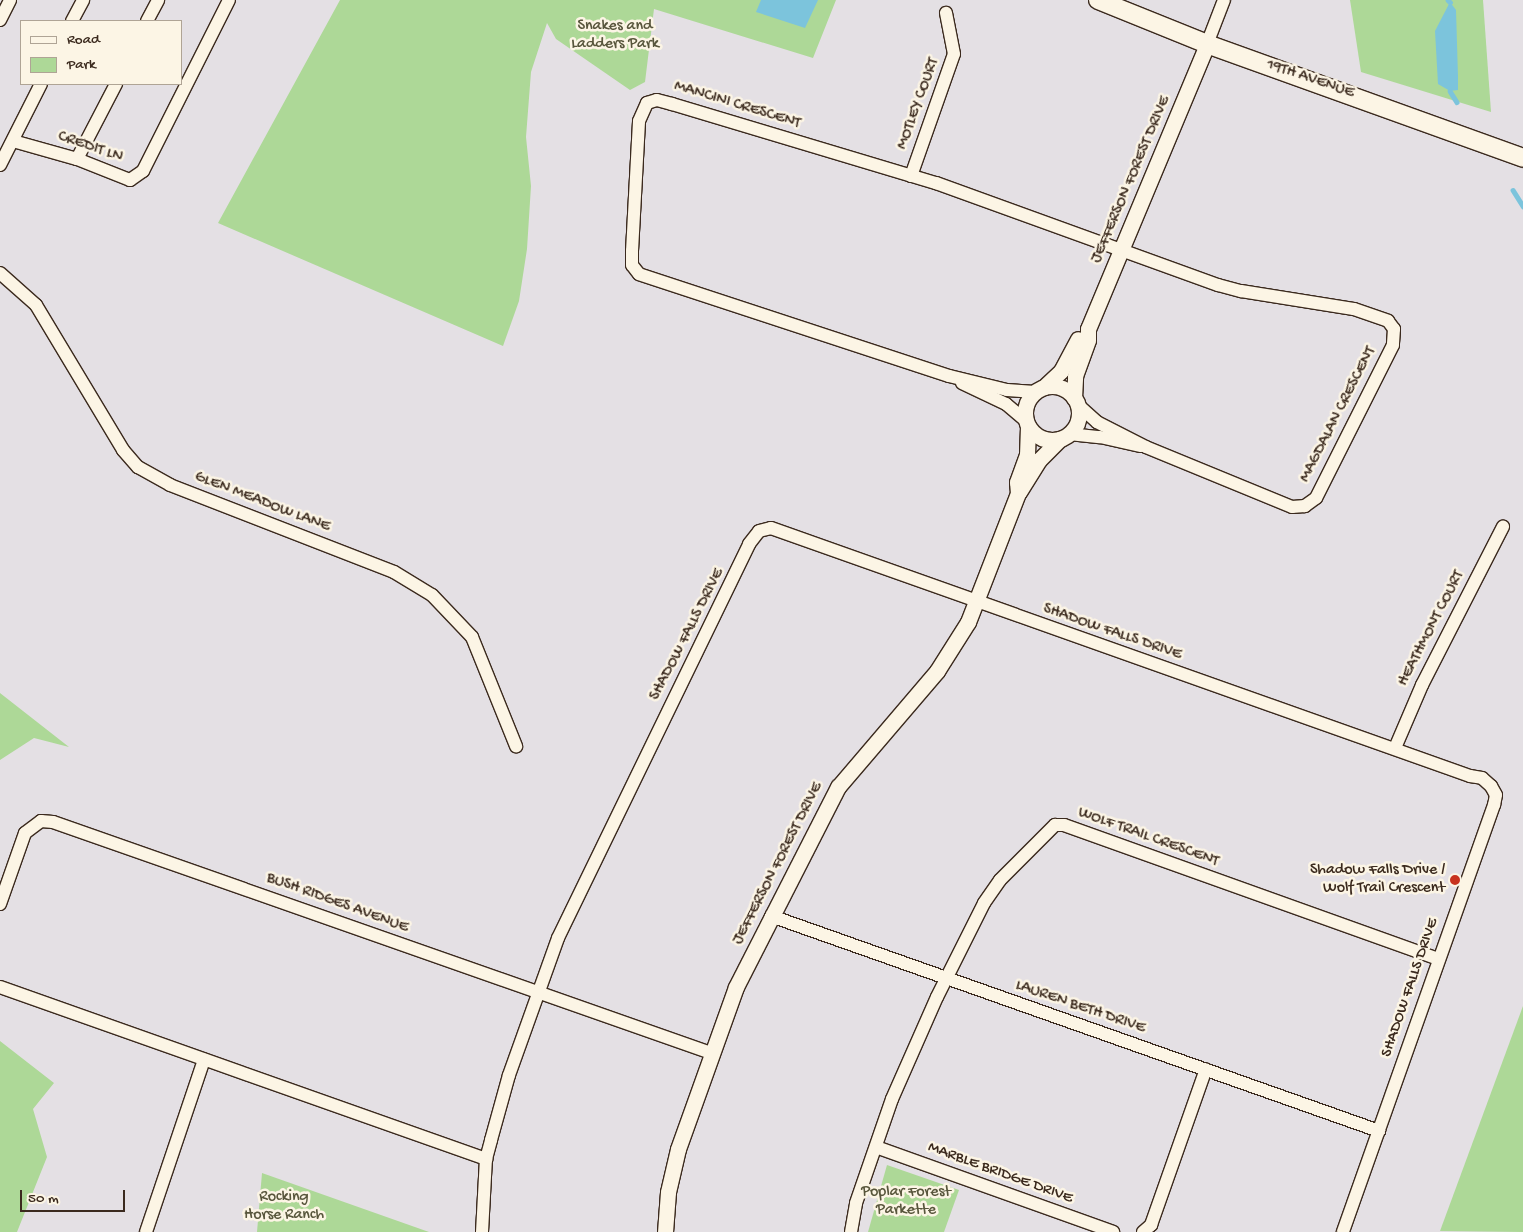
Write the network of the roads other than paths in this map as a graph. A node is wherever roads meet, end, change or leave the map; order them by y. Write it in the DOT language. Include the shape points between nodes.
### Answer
graph roads {
  1 [pos="10,0"];
  2 [pos="83,0"];
  3 [pos="158,0"];
  4 [pos="229,0"];
  5 [pos="1098,0"];
  6 [pos="1224,0"];
  7 [pos="946,14"];
  8 [pos="0,20"];
  9 [pos="73,20"];
  10 [pos="148,20"];
  11 [pos="1208,44"];
  12 [pos="41,85"];
  13 [pos="115,85"];
  14 [pos="13,141"];
  15 [pos="1523,158"];
  16 [pos="77,159"];
  17 [pos="0,165"];
  18 [pos="911,176"];
  19 [pos="1121,250"];
  20 [pos="0,273"];
  21 [pos="1088,329"];
  22 [pos="949,376"];
  23 [pos="1039,390"];
  24 [pos="1076,401"];
  25 [pos="1026,423"];
  26 [pos="1064,437"];
  27 [pos="1146,447"];
  28 [pos="1018,493"];
  29 [pos="1503,527"];
  30 [pos="977,602"];
  31 [pos="516,746"];
  32 [pos="1394,748"];
  33 [pos="0,904"];
  34 [pos="771,916"];
  35 [pos="1439,959"];
  36 [pos="947,978"];
  37 [pos="0,988"];
  38 [pos="538,993"];
  39 [pos="711,1053"];
  40 [pos="204,1060"];
  41 [pos="1206,1069"];
  42 [pos="1379,1130"];
  43 [pos="876,1147"];
  44 [pos="486,1159"];
  45 [pos="146,1232"];
  46 [pos="482,1232"];
  47 [pos="665,1232"];
  48 [pos="851,1232"];
  49 [pos="1113,1232"];
  50 [pos="1143,1232"];
  51 [pos="1343,1232"];
  1 -- 8 [label="street"];
  2 -- 9 [label="street"];
  3 -- 10 [label="street"];
  4 -- 16 [label="street, CREDIT LN" via="143,171 130,180"];
  5 -- 11 [label="main road, 19TH AVENUE"];
  6 -- 11 [label="street"];
  7 -- 18 [label="street, MOTLEY COURT" via="954,54"];
  11 -- 15 [label="main road, 19TH AVENUE"];
  11 -- 19 [label="street, JEFFERSON FOREST DRIVE"];
  12 -- 14 [label="street"];
  13 -- 16 [label="street"];
  14 -- 16 [label="street, CREDIT LN"];
  14 -- 17 [label="street"];
  18 -- 19 [label="street, MANCINI CRESCENT"];
  18 -- 22 [label="street, MANCINI CRESCENT" via="658,100 647,103 639,122 632,264 639,274"];
  19 -- 21 [label="street, JEFFERSON FOREST DRIVE"];
  19 -- 27 [label="street, MAGDALAN CRESCENT" via="1240,291 1354,309 1388,320 1394,328 1393,345 1316,498 1305,506 1292,507"];
  20 -- 31 [label="street, GLEN MEADOW LANE" via="36,305 123,450 138,467 170,485 394,572 432,595 472,637"];
  21 -- 23 [label="street, JEFFERSON FOREST DRIVE" via="1080,336 1061,371"];
  21 -- 24 [label="street, JEFFERSON FOREST DRIVE" via="1088,340 1075,376"];
  22 -- 23 [label="street, MANCINI CRESCENT" via="1007,390"];
  22 -- 25 [label="street, MANCINI CRESCENT" via="1006,404"];
  23 -- 24 [label="street" via="1059,387"];
  23 -- 25 [label="street" via="1025,407"];
  24 -- 26 [label="street" via="1077,422"];
  24 -- 27 [label="street, MAGDALAN CRESCENT" via="1097,422"];
  25 -- 26 [label="street" via="1043,439"];
  25 -- 28 [label="street, JEFFERSON FOREST DRIVE" via="1027,455 1018,482"];
  26 -- 27 [label="street, MAGDALAN CRESCENT"];
  26 -- 28 [label="street, JEFFERSON FOREST DRIVE" via="1039,460"];
  28 -- 30 [label="street, JEFFERSON FOREST DRIVE"];
  29 -- 32 [label="street, HEATHMONT COURT" via="1422,685"];
  30 -- 32 [label="street, SHADOW FALLS DRIVE"];
  30 -- 34 [label="street, JEFFERSON FOREST DRIVE" via="937,671 838,787"];
  30 -- 38 [label="street, SHADOW FALLS DRIVE" via="771,528 759,531 592,863 558,938"];
  32 -- 35 [label="street, SHADOW FALLS DRIVE" via="1482,778 1492,786 1496,795"];
  33 -- 38 [label="street, BUSH RIDGES AVENUE" via="25,833 41,822 53,822"];
  34 -- 36 [label="street, LAUREN BETH DRIVE"];
  34 -- 39 [label="street, JEFFERSON FOREST DRIVE" via="736,987"];
  35 -- 36 [label="street, WOLF TRAIL CRESCENT" via="1064,824 1048,830 1000,880 984,903"];
  35 -- 42 [label="street, SHADOW FALLS DRIVE"];
  36 -- 41 [label="street, LAUREN BETH DRIVE"];
  36 -- 43 [label="street, WOLF TRAIL CRESCENT" via="906,1063"];
  37 -- 40 [label="street"];
  38 -- 39 [label="street, BUSH RIDGES AVENUE"];
  38 -- 44 [label="street, SHADOW FALLS DRIVE" via="509,1075"];
  39 -- 47 [label="street, JEFFERSON FOREST DRIVE" via="673,1168"];
  40 -- 44 [label="street"];
  40 -- 45 [label="street"];
  41 -- 42 [label="street, LAUREN BETH DRIVE"];
  41 -- 50 [label="street" via="1151,1225"];
  42 -- 51 [label="street, SHADOW FALLS DRIVE"];
  43 -- 48 [label="street, WOLF TRAIL CRESCENT" via="856,1202"];
  43 -- 49 [label="street, MARBLE BRIDGE DRIVE"];
  44 -- 46 [label="street, SHADOW FALLS DRIVE"];
}
